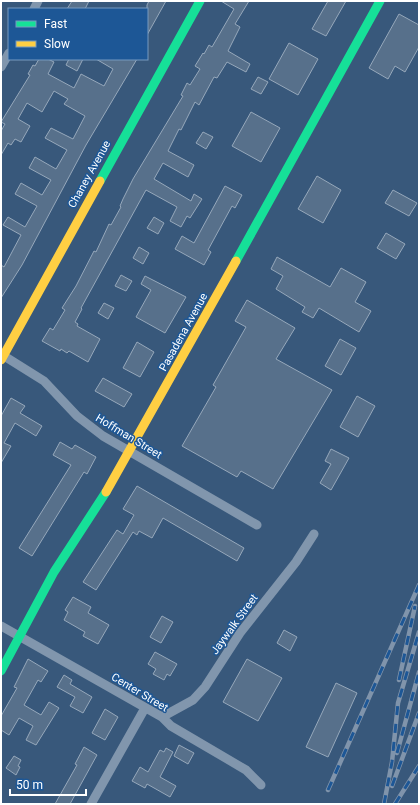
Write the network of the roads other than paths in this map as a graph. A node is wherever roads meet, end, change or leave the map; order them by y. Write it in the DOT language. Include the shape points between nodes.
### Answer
graph roads {
  1 [pos="200,1"];
  2 [pos="380,1"];
  3 [pos="8,55"];
  4 [pos="1,67"];
  5 [pos="2,356"];
  6 [pos="130,452"];
  7 [pos="257,524"];
  8 [pos="314,534"];
  9 [pos="1,626"];
  10 [pos="20,637"];
  11 [pos="1,671"];
  12 [pos="145,708"];
  13 [pos="162,717"];
  14 [pos="261,785"];
  15 [pos="91,804"];
  1 -- 5 [label="street, Chaney Avenue"];
  2 -- 6 [label="street, Pasadena Avenue"];
  3 -- 4 [label="street"];
  5 -- 6 [label="street, Hoffman Street" via="44,381 89,426"];
  6 -- 7 [label="street, Hoffman Street"];
  6 -- 10 [label="street, Pasadena Avenue" via="54,572"];
  8 -- 13 [label="street, Jaywalk Street" via="296,562 240,633 205,686 193,700"];
  9 -- 10 [label="street, Center Street"];
  10 -- 11 [label="street, Pasadena Avenue"];
  10 -- 12 [label="street, Center Street"];
  12 -- 13 [label="street, Center Street"];
  12 -- 15 [label="street"];
  13 -- 14 [label="street, Center Street" via="170,726 246,770"];
}
